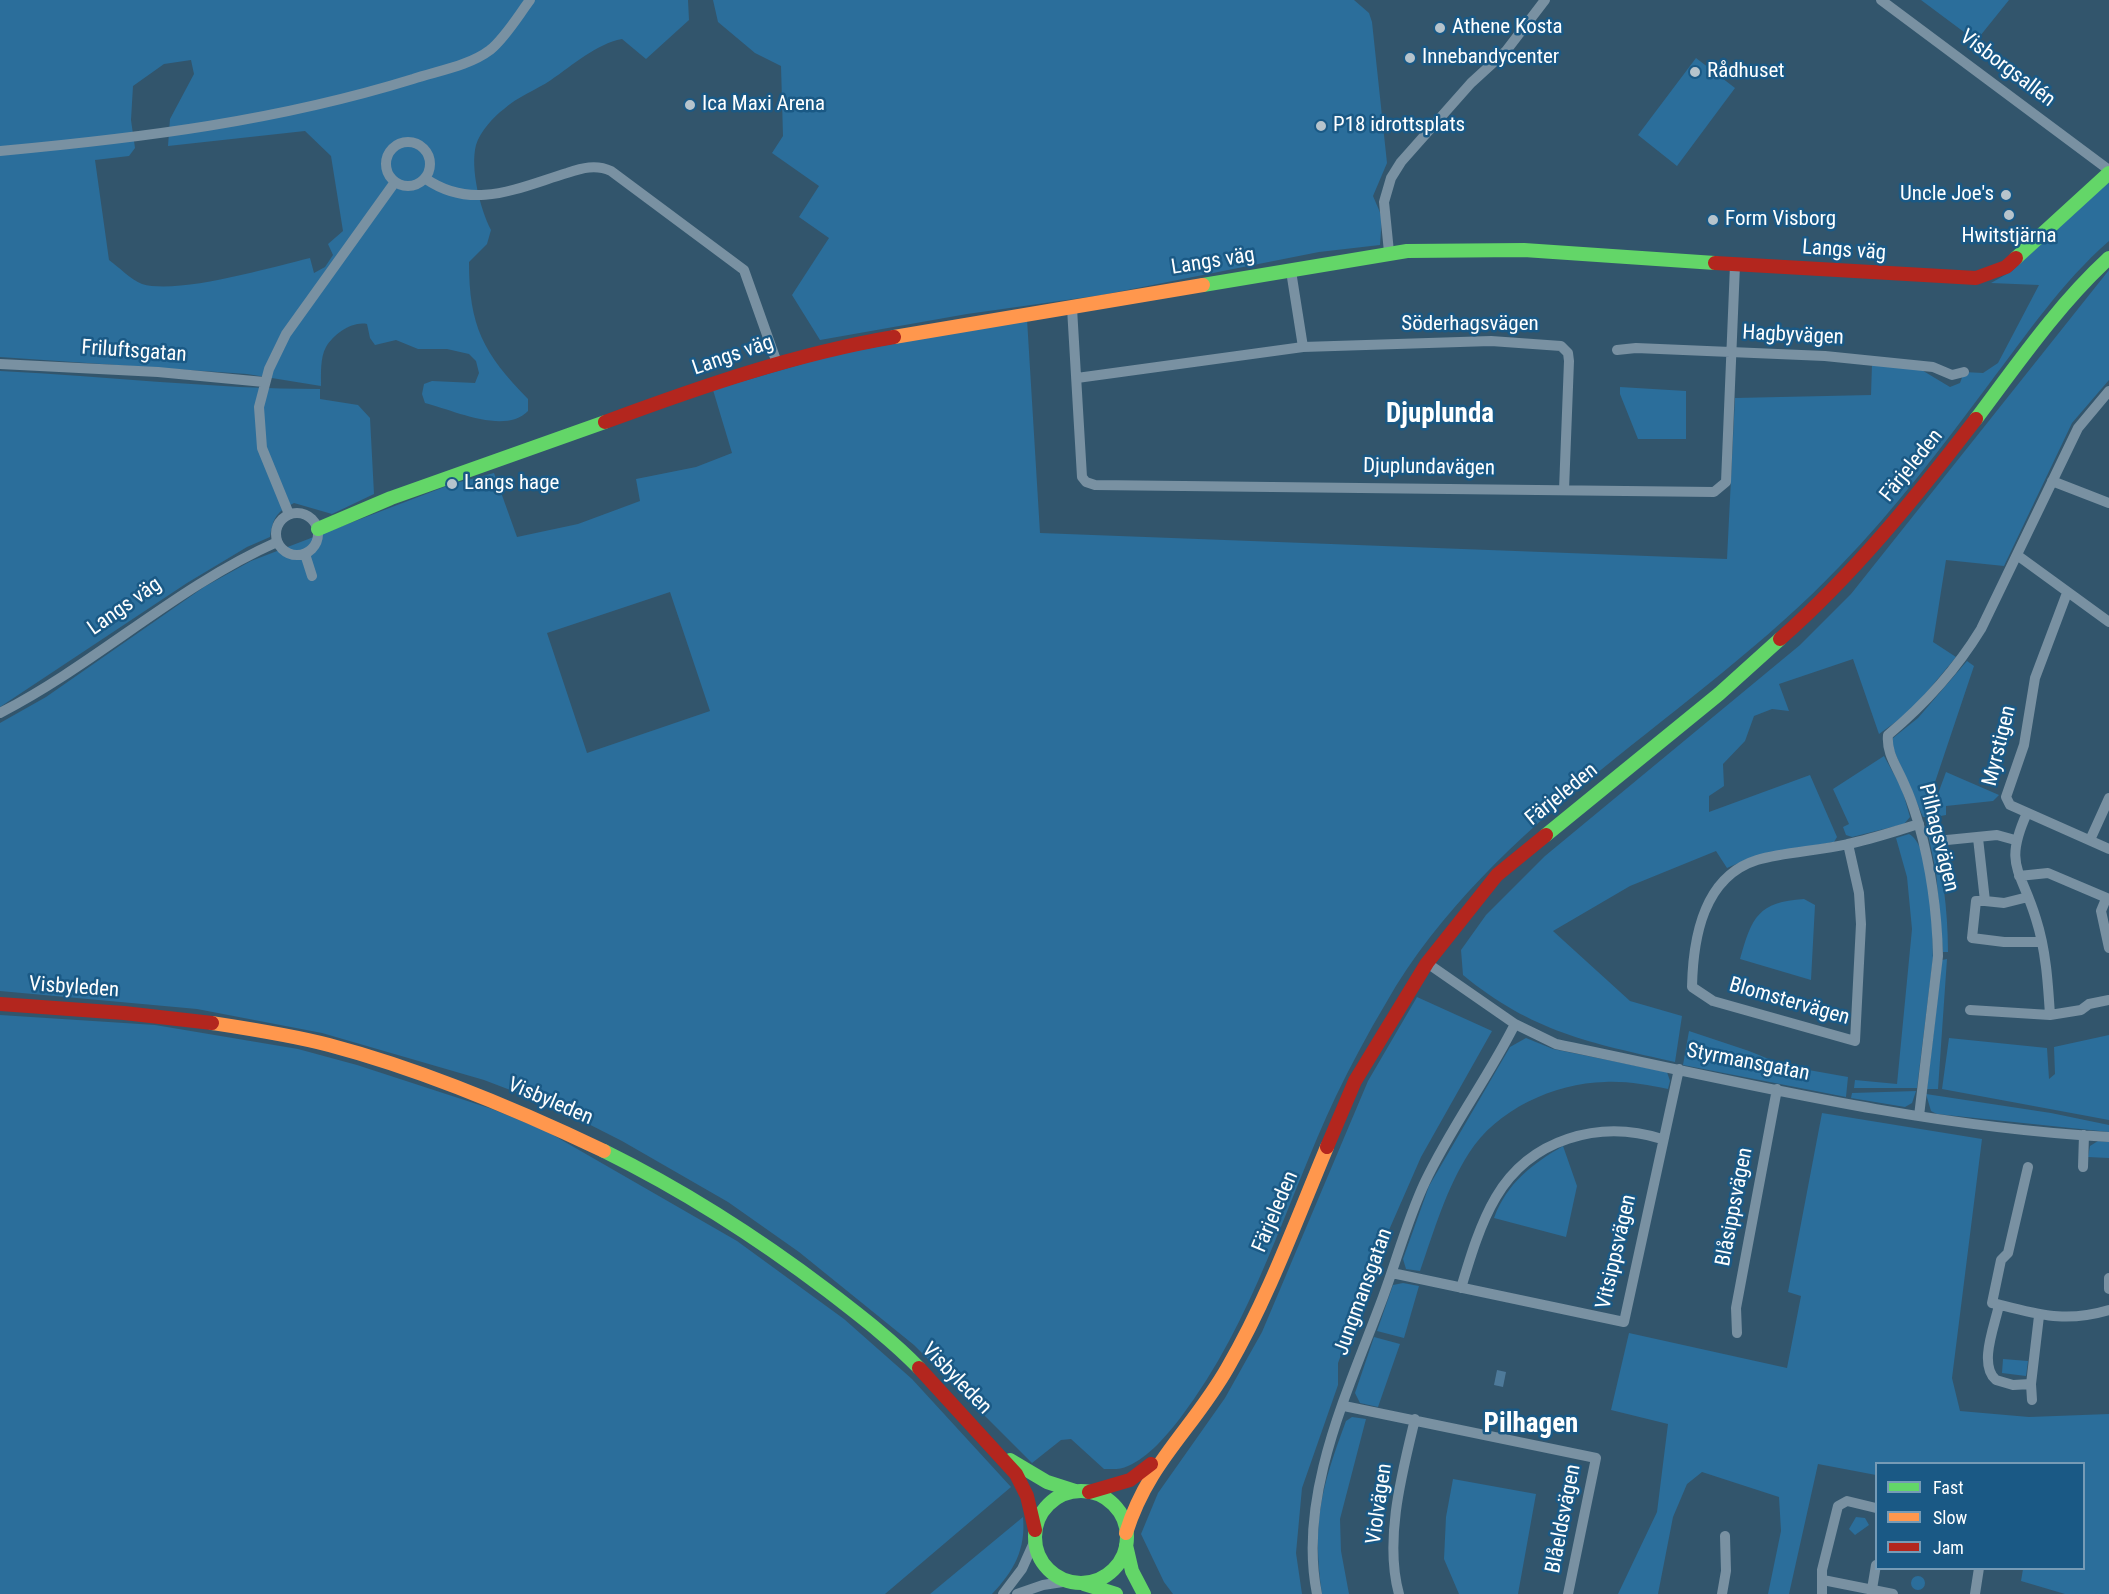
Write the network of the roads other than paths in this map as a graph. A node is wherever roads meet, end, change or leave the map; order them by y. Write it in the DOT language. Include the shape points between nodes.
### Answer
graph roads {
  1 [pos="530,0"];
  2 [pos="1545,0"];
  3 [pos="1881,0"];
  4 [pos="0,151"];
  5 [pos="2109,172"];
  6 [pos="426,179"];
  7 [pos="395,182"];
  8 [pos="1389,252"];
  9 [pos="2109,258"];
  10 [pos="1735,265"];
  11 [pos="1291,271"];
  12 [pos="1072,308"];
  13 [pos="1303,347"];
  14 [pos="1617,350"];
  15 [pos="1731,352"];
  16 [pos="777,363"];
  17 [pos="0,364"];
  18 [pos="1964,372"];
  19 [pos="1077,378"];
  20 [pos="264,382"];
  21 [pos="2109,391"];
  22 [pos="2052,482"];
  23 [pos="1564,490"];
  24 [pos="2109,503"];
  25 [pos="289,514"];
  26 [pos="318,529"];
  27 [pos="277,542"];
  28 [pos="305,554"];
  29 [pos="2017,555"];
  30 [pos="312,576"];
  31 [pos="2067,593"];
  32 [pos="2109,622"];
  33 [pos="0,713"];
  34 [pos="2109,798"];
  35 [pos="2027,813"];
  36 [pos="1919,824"];
  37 [pos="1978,838"];
  38 [pos="2015,840"];
  39 [pos="2090,840"];
  40 [pos="1937,842"];
  41 [pos="1848,844"];
  42 [pos="2109,849"];
  43 [pos="2019,876"];
  44 [pos="2028,897"];
  45 [pos="2108,899"];
  46 [pos="1985,902"];
  47 [pos="2042,942"];
  48 [pos="2109,948"];
  49 [pos="1427,963"];
  50 [pos="2109,1000"];
  51 [pos="0,1004"];
  52 [pos="1970,1010"];
  53 [pos="2050,1015"];
  54 [pos="1515,1024"];
  55 [pos="1679,1069"];
  56 [pos="1777,1089"];
  57 [pos="1919,1116"];
  58 [pos="2084,1135"];
  59 [pos="2109,1137"];
  60 [pos="1662,1138"];
  61 [pos="2028,1167"];
  62 [pos="2083,1167"];
  63 [pos="1392,1273"];
  64 [pos="2109,1278"];
  65 [pos="1461,1288"];
  66 [pos="2109,1289"];
  67 [pos="1999,1305"];
  68 [pos="2109,1310"];
  69 [pos="2038,1316"];
  70 [pos="1737,1333"];
  71 [pos="2031,1384"];
  72 [pos="2032,1400"];
  73 [pos="1344,1406"];
  74 [pos="1415,1419"];
  75 [pos="992,1446"];
  76 [pos="1165,1452"];
  77 [pos="1083,1492"];
  78 [pos="1875,1508"];
  79 [pos="1035,1535"];
  80 [pos="1725,1536"];
  81 [pos="1126,1539"];
  82 [pos="1875,1570"];
  83 [pos="1980,1570"];
  84 [pos="1823,1580"];
  85 [pos="1075,1582"];
  86 [pos="1872,1589"];
  87 [pos="1003,1594"];
  88 [pos="1017,1594"];
  89 [pos="1116,1594"];
  90 [pos="1144,1594"];
  91 [pos="1317,1594"];
  92 [pos="1399,1594"];
  93 [pos="1568,1594"];
  94 [pos="1722,1594"];
  95 [pos="1822,1594"];
  96 [pos="1893,1594"];
  97 [pos="1975,1594"];
  1 -- 4 [label="street" via="490,50 464,63 358,96 234,124"];
  2 -- 8 [label="street" via="1506,51 1471,83 1391,178 1384,202"];
  3 -- 5 [label="street, Visborgsallén"];
  5 -- 10 [label="main road, Langs väg" via="2017,258 1984,275 1946,278"];
  6 -- 7 [label="street" via="411,187"];
  6 -- 7 [label="street" via="431,165 427,152 418,144 404,142 394,147 387,159 388,173"];
  6 -- 16 [label="street" via="452,193 476,196 586,168 611,171 744,270"];
  7 -- 20 [label="street" via="286,334"];
  8 -- 10 [label="main road, Langs väg" via="1505,249"];
  8 -- 11 [label="main road, Langs väg"];
  9 -- 49 [label="main road, Färjeleden" via="2054,317 1915,499 1817,607 1719,694 1497,875"];
  10 -- 15 [label="street, Djuplundavägen"];
  11 -- 12 [label="main road, Langs väg"];
  11 -- 13 [label="street"];
  12 -- 16 [label="main road, Langs väg" via="846,345"];
  12 -- 19 [label="street, Djuplundavägen"];
  13 -- 19 [label="street, Söderhagsvägen"];
  13 -- 23 [label="street, Söderhagsvägen" via="1491,341 1561,346 1569,361"];
  14 -- 15 [label="street, Hagbyvägen"];
  15 -- 18 [label="street, Hagbyvägen" via="1868,360 1933,367 1952,375"];
  15 -- 23 [label="street, Djuplundavägen" via="1726,482 1721,489"];
  16 -- 26 [label="main road, Langs väg" via="386,501"];
  17 -- 20 [label="street, Friluftsgatan"];
  19 -- 23 [label="street, Djuplundavägen" via="1082,477 1095,485"];
  20 -- 25 [label="street" via="259,416 262,448"];
  21 -- 22 [label="street, Pilhagsvägen" via="2078,429"];
  22 -- 24 [label="street"];
  22 -- 29 [label="street, Pilhagsvägen"];
  25 -- 26 [label="street" via="307,515"];
  25 -- 27 [label="street" via="278,525"];
  26 -- 28 [label="street" via="317,543"];
  27 -- 28 [label="street" via="289,554"];
  27 -- 33 [label="street, Langs väg" via="207,578"];
  28 -- 30 [label="street"];
  29 -- 31 [label="street"];
  29 -- 36 [label="street, Pilhagsvägen" via="1962,659 1915,713 1888,735 1887,747"];
  31 -- 32 [label="street"];
  31 -- 35 [label="street, Myrstigen" via="2035,678 2024,745 2006,794 2010,805"];
  34 -- 39 [label="street"];
  35 -- 38 [label="street"];
  35 -- 39 [label="street, Myrstigen"];
  36 -- 41 [label="street, Blomstervägen"];
  36 -- 57 [label="street, Pilhagsvägen" via="1931,875 1938,956"];
  37 -- 38 [label="street, Pilhagsvägen" via="1997,836"];
  37 -- 40 [label="street, Pilhagsvägen"];
  37 -- 46 [label="street, Pilhagsvägen"];
  38 -- 43 [label="street"];
  39 -- 42 [label="street, Myrstigen"];
  41 -- 41 [label="street, Blomstervägen" via="1757,860 1738,868 1709,899 1698,926 1692,987 1713,1001 1855,1041 1862,952 1859,893"];
  43 -- 44 [label="street"];
  43 -- 45 [label="street" via="2048,873"];
  44 -- 46 [label="street, Pilhagsvägen" via="2004,903"];
  44 -- 47 [label="street"];
  45 -- 48 [label="street" via="2101,911"];
  46 -- 47 [label="street" via="1976,901 1972,938"];
  47 -- 53 [label="street"];
  49 -- 54 [label="street, Styrmansgatan"];
  49 -- 76 [label="main road, Färjeleden" via="1355,1081 1233,1361"];
  50 -- 53 [label="street"];
  51 -- 75 [label="main road, Visbyleden" via="114,1010 330,1046 535,1116 637,1167 781,1258 906,1356"];
  52 -- 53 [label="street"];
  54 -- 55 [label="street, Styrmansgatan" via="1557,1044"];
  54 -- 63 [label="street, Jungmansgatan" via="1424,1183"];
  55 -- 56 [label="street, Styrmansgatan"];
  55 -- 60 [label="street, Vitsippsvägen"];
  56 -- 57 [label="street, Styrmansgatan"];
  56 -- 70 [label="street, Blåsippsvägen" via="1736,1308"];
  57 -- 58 [label="street, Styrmansgatan"];
  58 -- 59 [label="street, Styrmansgatan"];
  58 -- 62 [label="street"];
  60 -- 65 [label="street" via="1617,1131 1583,1133 1529,1159 1496,1197"];
  60 -- 65 [label="street, Vitsippsvägen" via="1624,1322"];
  61 -- 67 [label="street" via="2008,1252 2001,1260 1992,1303"];
  63 -- 65 [label="street, Vitsippsvägen"];
  63 -- 73 [label="street, Jungmansgatan"];
  64 -- 66 [label="street"];
  67 -- 69 [label="street"];
  67 -- 71 [label="street" via="1988,1369 1996,1380 2013,1385"];
  68 -- 69 [label="street" via="2069,1317"];
  69 -- 71 [label="street"];
  71 -- 72 [label="street"];
  73 -- 74 [label="street, Blåeldsvägen"];
  73 -- 91 [label="street, Jungmansgatan" via="1314,1509 1311,1544"];
  74 -- 92 [label="street, Violvägen" via="1394,1532 1393,1568"];
  74 -- 93 [label="street, Blåeldsvägen" via="1596,1458"];
  75 -- 77 [label="main road, Visbyleden" via="1032,1475"];
  75 -- 79 [label="main road, Visbyleden" via="1022,1484"];
  76 -- 77 [label="main road, Färjeleden" via="1130,1480"];
  76 -- 81 [label="main road, Färjeleden" via="1139,1492"];
  77 -- 79 [label="main road" via="1059,1496 1049,1504 1039,1518"];
  77 -- 81 [label="main road" via="1100,1496 1114,1506 1124,1521"];
  78 -- 84 [label="street" via="1847,1501 1838,1506"];
  79 -- 85 [label="main road" via="1037,1551 1046,1566 1059,1577"];
  79 -- 87 [label="street" via="1022,1569"];
  80 -- 94 [label="street"];
  81 -- 85 [label="main road" via="1122,1557 1110,1572 1094,1581"];
  81 -- 90 [label="main road" via="1132,1571"];
  82 -- 86 [label="street"];
  83 -- 97 [label="street"];
  84 -- 86 [label="street"];
  84 -- 95 [label="street"];
  85 -- 88 [label="street" via="1043,1585"];
  85 -- 89 [label="main road"];
  86 -- 96 [label="street"];
}
